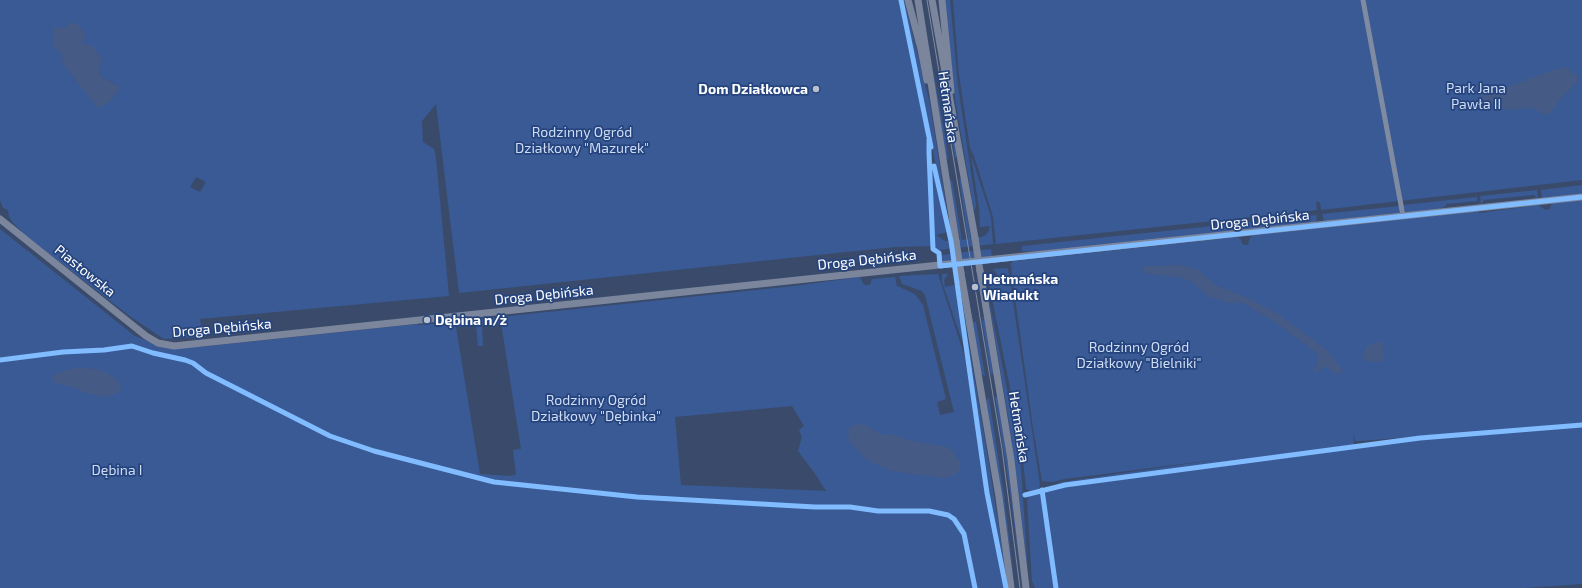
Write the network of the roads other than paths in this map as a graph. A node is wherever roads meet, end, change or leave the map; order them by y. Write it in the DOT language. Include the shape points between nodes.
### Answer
graph roads {
  1 [pos="908,0"];
  2 [pos="918,0"];
  3 [pos="932,0"];
  4 [pos="942,0"];
  5 [pos="1363,0"];
  6 [pos="934,105"];
  7 [pos="953,117"];
  8 [pos="1582,197"];
  9 [pos="1404,216"];
  10 [pos="0,219"];
  11 [pos="154,341"];
  12 [pos="1011,588"];
  13 [pos="1026,588"];
  1 -- 6 [label="street"];
  2 -- 6 [label="street, Hetmańska"];
  3 -- 7 [label="street, Hetmańska"];
  4 -- 7 [label="street"];
  5 -- 9 [label="street"];
  6 -- 12 [label="street, Hetmańska, bridge" via="1000,504"];
  7 -- 13 [label="street, Hetmańska, bridge" via="1011,460"];
  8 -- 9 [label="street, Droga Dębińska"];
  9 -- 11 [label="street, Droga Dębińska" via="180,346"];
  10 -- 11 [label="street, Piastowska"];
}
